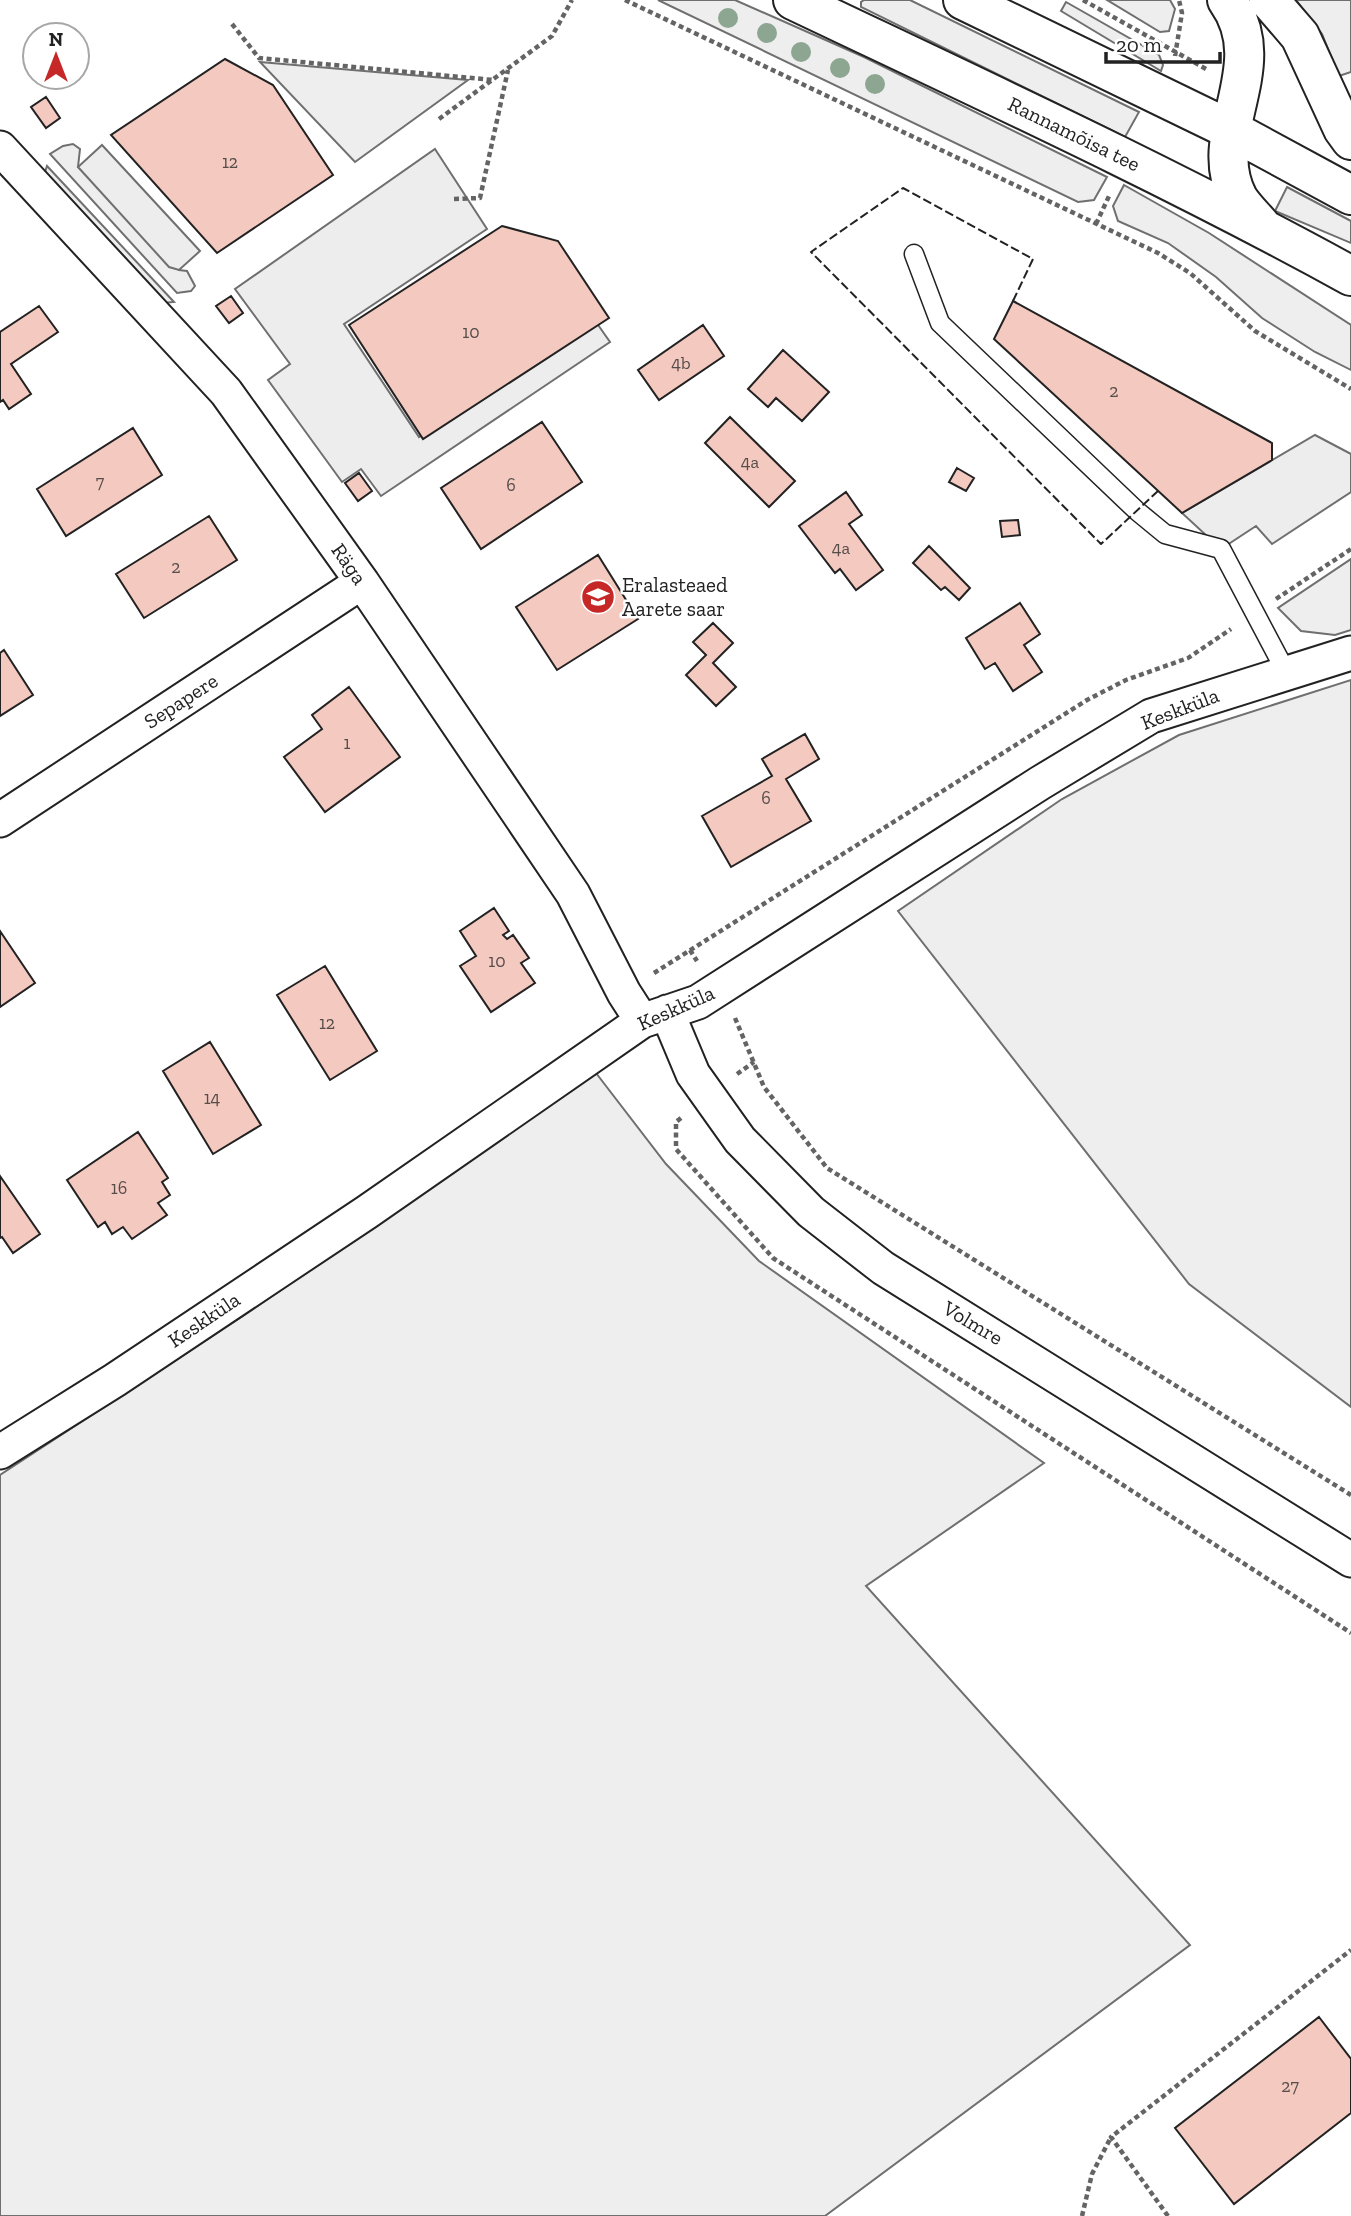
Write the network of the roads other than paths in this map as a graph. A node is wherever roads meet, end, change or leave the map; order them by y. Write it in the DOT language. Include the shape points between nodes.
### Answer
graph roads {
  1 [pos="793,0"];
  2 [pos="963,0"];
  3 [pos="1227,0"];
  4 [pos="1269,0"];
  5 [pos="1231,130"];
  6 [pos="1351,140"];
  7 [pos="0,149"];
  8 [pos="1351,195"];
  9 [pos="1263,228"];
  10 [pos="914,254"];
  11 [pos="1351,276"];
  12 [pos="362,582"];
  13 [pos="1351,653"];
  14 [pos="1286,672"];
  15 [pos="0,820"];
  16 [pos="655,1016"];
  17 [pos="0,1452"];
  18 [pos="1351,1560"];
  1 -- 9 [label="main road, Rannamõisa tee"];
  2 -- 5 [label="main road"];
  3 -- 5 [label="main road" via="1236,12 1246,63"];
  4 -- 6 [label="main road" via="1300,36"];
  5 -- 8 [label="main road"];
  5 -- 9 [label="main road" via="1228,163 1238,198"];
  7 -- 12 [label="street, Räga" via="226,392"];
  9 -- 11 [label="main road, Rannamõisa tee"];
  10 -- 14 [label="lane" via="940,323 1146,519 1165,534 1221,549"];
  12 -- 15 [label="street, Sepapere"];
  12 -- 16 [label="street, Räga" via="573,894 624,993"];
  13 -- 14 [label="street, Keskküla"];
  14 -- 16 [label="street, Keskküla" via="1151,716 717,991"];
  16 -- 17 [label="street, Keskküla"];
  16 -- 18 [label="street, Volmre" via="740,1140 811,1212 883,1268"];
}
